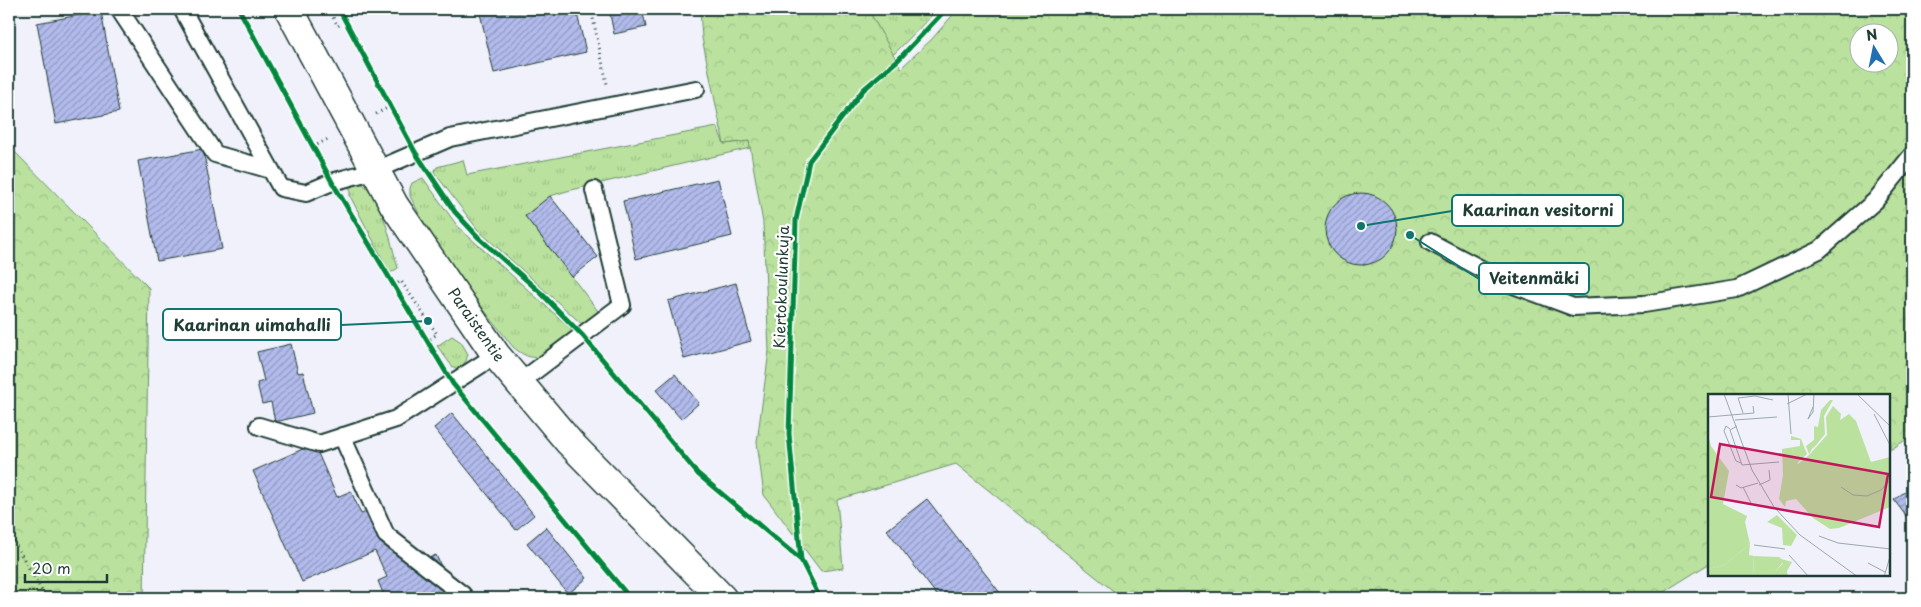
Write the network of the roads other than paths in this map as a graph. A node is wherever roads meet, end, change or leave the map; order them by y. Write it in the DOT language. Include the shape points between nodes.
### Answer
graph roads {
  1 [pos="119,9"];
  2 [pos="182,9"];
  3 [pos="289,9"];
  4 [pos="696,89"];
  5 [pos="1912,155"];
  6 [pos="271,170"];
  7 [pos="376,170"];
  8 [pos="594,190"];
  9 [pos="1430,242"];
  10 [pos="496,355"];
  11 [pos="519,383"];
  12 [pos="259,426"];
  13 [pos="342,436"];
  14 [pos="463,594"];
  15 [pos="722,598"];
  1 -- 6 [label="lane" via="215,154"];
  2 -- 6 [label="lane"];
  3 -- 7 [label="main road, Paraistentie"];
  4 -- 7 [label="lane" via="450,138"];
  5 -- 9 [label="lane" via="1875,202 1819,250 1737,288 1644,304 1574,307 1508,283"];
  6 -- 7 [label="lane" via="281,188 306,193"];
  7 -- 10 [label="main road, Paraistentie" via="405,223"];
  8 -- 11 [label="lane" via="622,305"];
  10 -- 11 [label="main road, Paraistentie"];
  10 -- 13 [label="lane" via="396,419"];
  11 -- 15 [label="main road, Paraistentie" via="569,442"];
  12 -- 13 [label="lane" via="319,444"];
  13 -- 14 [label="lane" via="386,535"];
}
